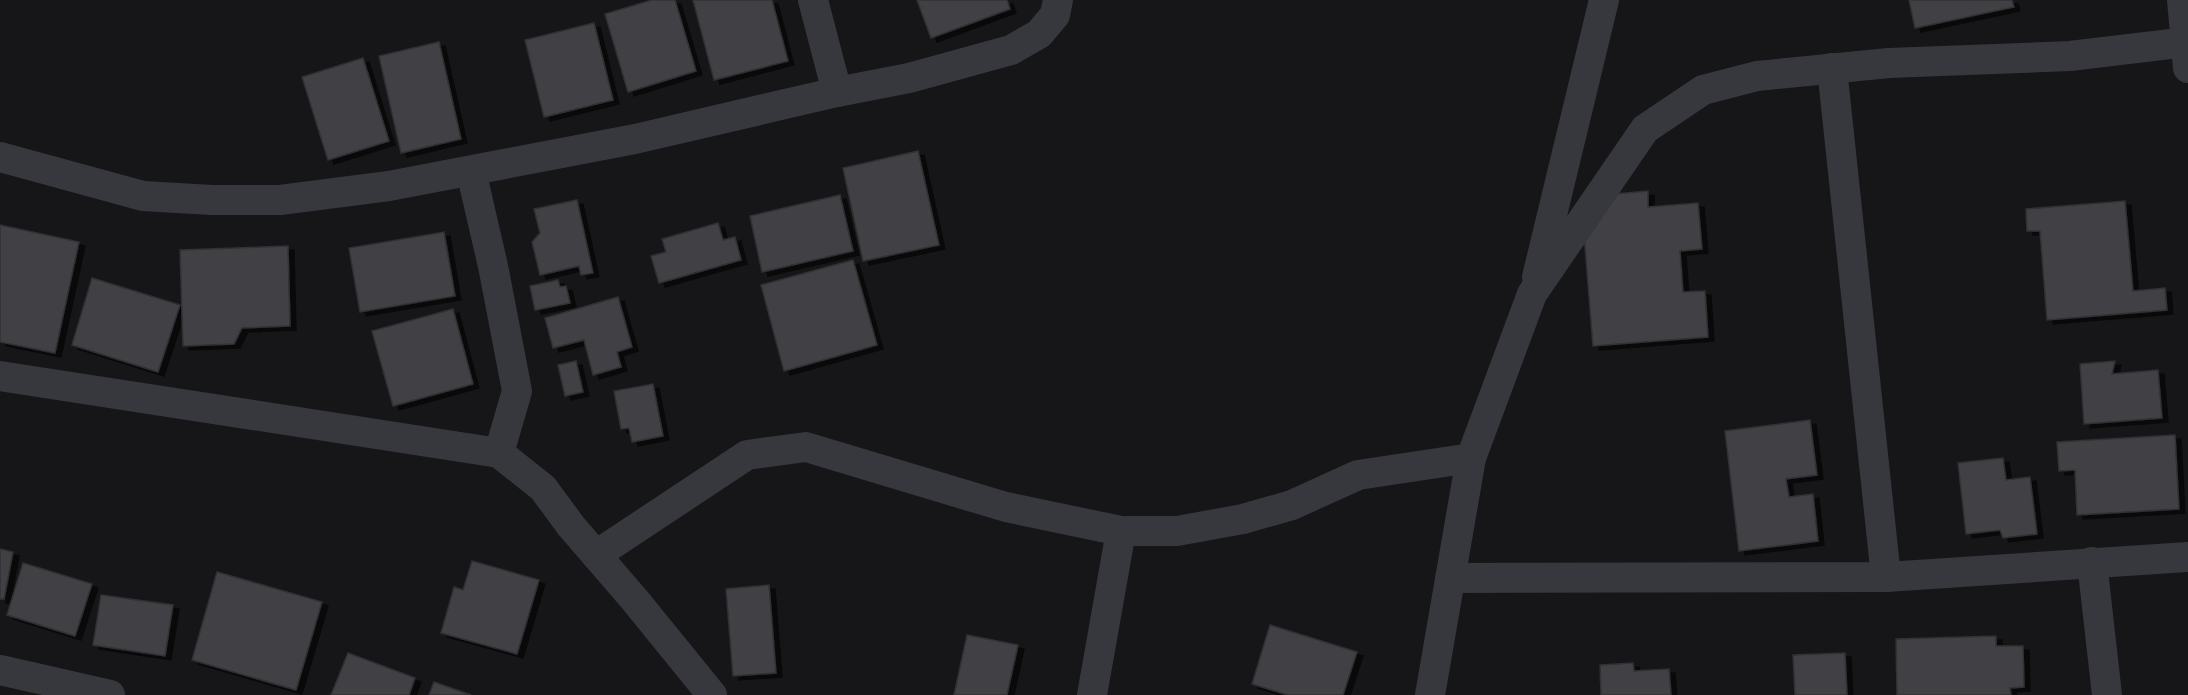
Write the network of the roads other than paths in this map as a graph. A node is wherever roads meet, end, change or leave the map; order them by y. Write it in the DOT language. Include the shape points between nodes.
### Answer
graph roads {
  1 [pos="813,0"];
  2 [pos="1058,0"];
  3 [pos="1604,0"];
  4 [pos="2182,0"];
  5 [pos="2187,51"];
  6 [pos="1832,68"];
  7 [pos="837,92"];
  8 [pos="0,157"];
  9 [pos="471,171"];
  10 [pos="1533,294"];
  11 [pos="0,376"];
  12 [pos="499,453"];
  13 [pos="1471,458"];
  14 [pos="1122,531"];
  15 [pos="596,555"];
  16 [pos="2188,557"];
  17 [pos="2092,562"];
  18 [pos="1886,577"];
  19 [pos="1450,578"];
  20 [pos="0,670"];
  21 [pos="110,695"];
  22 [pos="712,695"];
  23 [pos="1092,695"];
  24 [pos="1430,695"];
  25 [pos="2107,695"];
  1 -- 7 [label="street"];
  2 -- 7 [label="street" via="1055,15 1039,34 1011,50 909,78"];
  3 -- 10 [label="street"];
  4 -- 5 [label="street"];
  5 -- 6 [label="street"];
  6 -- 10 [label="street" via="1757,76 1703,90 1645,129"];
  6 -- 18 [label="street"];
  7 -- 9 [label="street" via="635,139"];
  8 -- 9 [label="street" via="143,196 212,200 326,196"];
  9 -- 12 [label="street" via="517,391"];
  10 -- 13 [label="street"];
  11 -- 12 [label="street"];
  12 -- 15 [label="street" via="543,488"];
  13 -- 14 [label="street" via="1358,475 1292,505 1243,519 1177,531"];
  13 -- 19 [label="street"];
  14 -- 15 [label="street" via="1006,507 806,447 747,455"];
  14 -- 23 [label="street"];
  15 -- 22 [label="street"];
  16 -- 17 [label="street"];
  17 -- 18 [label="street"];
  17 -- 25 [label="street"];
  18 -- 19 [label="street"];
  19 -- 24 [label="street"];
  20 -- 21 [label="street"];
}
